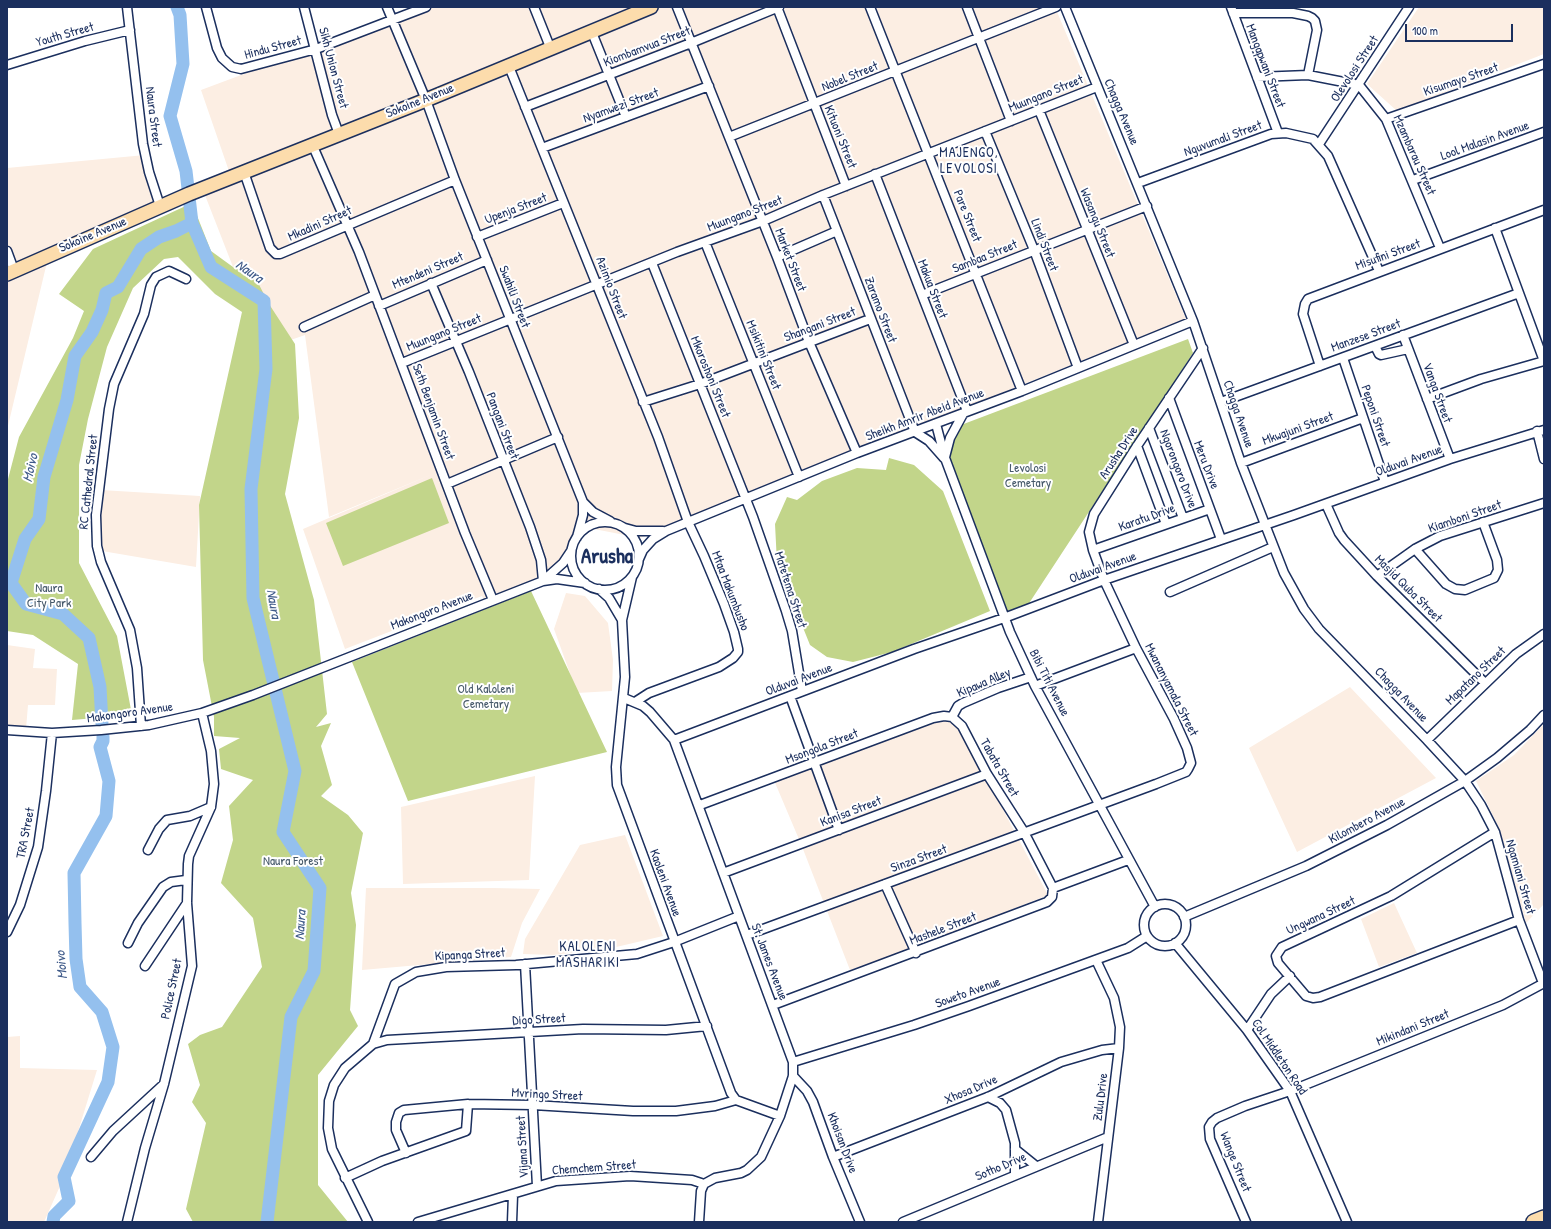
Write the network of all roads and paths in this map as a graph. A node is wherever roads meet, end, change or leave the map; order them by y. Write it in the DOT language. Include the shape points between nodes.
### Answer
graph roads {
  1 [pos="127,7"];
  2 [pos="206,7"];
  3 [pos="304,7"];
  4 [pos="387,7"];
  5 [pos="426,7"];
  6 [pos="534,7"];
  7 [pos="651,7"];
  8 [pos="677,7"];
  9 [pos="778,7"];
  10 [pos="870,7"];
  11 [pos="967,7"];
  12 [pos="1056,7"];
  13 [pos="1065,7"];
  14 [pos="1409,7"];
  15 [pos="1232,10"];
  16 [pos="1294,10"];
  17 [pos="392,21"];
  18 [pos="130,30"];
  19 [pos="591,30"];
  20 [pos="979,38"];
  21 [pos="691,43"];
  22 [pos="550,47"];
  23 [pos="316,49"];
  24 [pos="508,64"];
  25 [pos="1544,64"];
  26 [pos="7,65"];
  27 [pos="896,72"];
  28 [pos="609,74"];
  29 [pos="1308,75"];
  30 [pos="1257,78"];
  31 [pos="1359,85"];
  32 [pos="709,86"];
  33 [pos="1097,87"];
  34 [pos="426,100"];
  35 [pos="814,104"];
  36 [pos="525,107"];
  37 [pos="1039,110"];
  38 [pos="626,117"];
  39 [pos="1386,119"];
  40 [pos="1011,121"];
  41 [pos="985,131"];
  42 [pos="1544,132"];
  43 [pos="1278,133"];
  44 [pos="339,134"];
  45 [pos="729,136"];
  46 [pos="312,144"];
  47 [pos="1319,144"];
  48 [pos="542,148"];
  49 [pos="930,154"];
  50 [pos="244,172"];
  51 [pos="875,174"];
  52 [pos="455,180"];
  53 [pos="1413,180"];
  54 [pos="1138,183"];
  55 [pos="846,186"];
  56 [pos="823,195"];
  57 [pos="563,204"];
  58 [pos="160,206"];
  59 [pos="1146,206"];
  60 [pos="1544,210"];
  61 [pos="762,221"];
  62 [pos="347,224"];
  63 [pos="1495,228"];
  64 [pos="1086,230"];
  65 [pos="837,231"];
  66 [pos="477,237"];
  67 [pos="705,242"];
  68 [pos="1440,248"];
  69 [pos="1034,250"];
  70 [pos="7,251"];
  71 [pos="777,257"];
  72 [pos="487,260"];
  73 [pos="652,263"];
  74 [pos="1379,271"];
  75 [pos="11,272"];
  76 [pos="977,274"];
  77 [pos="186,279"];
  78 [pos="431,283"];
  79 [pos="597,285"];
  80 [pos="1520,293"];
  81 [pos="375,295"];
  82 [pos="922,295"];
  83 [pos="379,306"];
  84 [pos="510,319"];
  85 [pos="870,319"];
  86 [pos="1193,321"];
  87 [pos="304,327"];
  88 [pos="1403,335"];
  89 [pos="455,342"];
  90 [pos="809,342"];
  91 [pos="1134,345"];
  92 [pos="1375,346"];
  93 [pos="1203,348"];
  94 [pos="1408,349"];
  95 [pos="1343,358"];
  96 [pos="1544,361"];
  97 [pos="402,363"];
  98 [pos="753,363"];
  99 [pos="1320,366"];
  100 [pos="1078,368"];
  101 [pos="700,384"];
  102 [pos="1022,391"];
  103 [pos="1169,398"];
  104 [pos="1427,399"];
  105 [pos="643,402"];
  106 [pos="1221,402"];
  107 [pos="965,413"];
  108 [pos="1364,418"];
  109 [pos="936,424"];
  110 [pos="1149,428"];
  111 [pos="1541,430"];
  112 [pos="915,432"];
  113 [pos="558,437"];
  114 [pos="1137,446"];
  115 [pos="857,453"];
  116 [pos="945,458"];
  117 [pos="1450,459"];
  118 [pos="1544,459"];
  119 [pos="502,460"];
  120 [pos="1241,463"];
  121 [pos="799,477"];
  122 [pos="1385,482"];
  123 [pos="447,484"];
  124 [pos="746,499"];
  125 [pos="583,502"];
  126 [pos="1544,503"];
  127 [pos="1326,504"];
  128 [pos="1210,509"];
  129 [pos="1183,518"];
  130 [pos="688,522"];
  131 [pos="1483,522"];
  132 [pos="615,524"];
  133 [pos="1166,524"];
  134 [pos="1265,525"];
  135 [pos="624,528"];
  136 [pos="666,531"];
  137 [pos="577,537"];
  138 [pos="1221,539"];
  139 [pos="1273,547"];
  140 [pos="1415,549"];
  141 [pos="1093,550"];
  142 [pos="571,551"];
  143 [pos="639,559"];
  144 [pos="1377,576"];
  145 [pos="632,577"];
  146 [pos="1104,580"];
  147 [pos="543,581"];
  148 [pos="585,583"];
  149 [pos="599,589"];
  150 [pos="1170,592"];
  151 [pos="493,600"];
  152 [pos="1004,618"];
  153 [pos="622,620"];
  154 [pos="1544,634"];
  155 [pos="1136,648"];
  156 [pos="1031,677"];
  157 [pos="1486,683"];
  158 [pos="1035,686"];
  159 [pos="802,692"];
  160 [pos="790,696"];
  161 [pos="624,698"];
  162 [pos="635,702"];
  163 [pos="202,713"];
  164 [pos="1544,715"];
  165 [pos="952,717"];
  166 [pos="142,726"];
  167 [pos="7,730"];
  168 [pos="52,733"];
  169 [pos="674,740"];
  170 [pos="1427,740"];
  171 [pos="814,763"];
  172 [pos="987,774"];
  173 [pos="1465,781"];
  174 [pos="1099,804"];
  175 [pos="700,805"];
  176 [pos="211,807"];
  177 [pos="839,830"];
  178 [pos="1024,832"];
  179 [pos="1495,832"];
  180 [pos="148,850"];
  181 [pos="1128,860"];
  182 [pos="723,873"];
  183 [pos="186,880"];
  184 [pos="885,884"];
  185 [pos="1053,888"];
  186 [pos="187,903"];
  187 [pos="1155,907"];
  188 [pos="739,916"];
  189 [pos="1184,917"];
  190 [pos="1519,920"];
  191 [pos="7,932"];
  192 [pos="747,935"];
  193 [pos="1147,936"];
  194 [pos="674,942"];
  195 [pos="128,943"];
  196 [pos="1175,943"];
  197 [pos="916,953"];
  198 [pos="1096,960"];
  199 [pos="525,964"];
  200 [pos="146,966"];
  201 [pos="1290,976"];
  202 [pos="1544,983"];
  203 [pos="773,1005"];
  204 [pos="706,1026"];
  205 [pos="1247,1030"];
  206 [pos="528,1032"];
  207 [pos="373,1044"];
  208 [pos="1119,1048"];
  209 [pos="793,1062"];
  210 [pos="793,1076"];
  211 [pos="164,1084"];
  212 [pos="1290,1091"];
  213 [pos="988,1097"];
  214 [pos="736,1100"];
  215 [pos="468,1104"];
  216 [pos="533,1105"];
  217 [pos="780,1116"];
  218 [pos="1108,1137"];
  219 [pos="1015,1148"];
  220 [pos="406,1153"];
  221 [pos="91,1157"];
  222 [pos="833,1157"];
  223 [pos="1036,1166"];
  224 [pos="1015,1174"];
  225 [pos="345,1178"];
  226 [pos="704,1184"];
  227 [pos="537,1186"];
  228 [pos="513,1195"];
  229 [pos="1544,1218"];
  230 [pos="429,1220"];
  231 [pos="127,1222"];
  232 [pos="368,1222"];
  233 [pos="418,1222"];
  234 [pos="512,1222"];
  235 [pos="699,1222"];
  236 [pos="860,1222"];
  237 [pos="904,1222"];
  238 [pos="1098,1222"];
  239 [pos="1246,1222"];
  240 [pos="1347,1222"];
  241 [pos="1534,1222"];
  1 -- 18 [label="street, Naura Street"];
  2 -- 23 [label="street, Hindu Street" via="217,48 222,58 232,67 241,69 257,66"];
  3 -- 23 [label="street, Sikh Union Street"];
  4 -- 17 [label="street, Swahili Street"];
  5 -- 17 [label="street"];
  6 -- 22 [label="street"];
  7 -- 19 [label="main road, Sokoine Avenue"];
  8 -- 21 [label="street, Market Street"];
  9 -- 21 [label="street, Kiombamvua Street"];
  9 -- 35 [label="street, Kituoni Street"];
  10 -- 27 [label="street, Pare Street"];
  11 -- 20 [label="street"];
  12 -- 20 [label="street, Nobel Street"];
  13 -- 33 [label="street, Chagga Avenue"];
  14 -- 31 [label="street, Olevolosi Street"];
  15 -- 16 [label="street"];
  15 -- 30 [label="street, Mangapwani Street"];
  16 -- 29 [label="street" via="1308,16 1316,25"];
  17 -- 23 [label="street"];
  17 -- 34 [label="street, Swahili Street"];
  18 -- 26 [label="street, Youth Street"];
  18 -- 58 [label="street, Naura Street" via="143,144"];
  19 -- 22 [label="main road, Sokoine Avenue"];
  19 -- 28 [label="street"];
  20 -- 27 [label="street, Nobel Street"];
  20 -- 40 [label="street"];
  21 -- 28 [label="street, Kiombamvua Street"];
  21 -- 32 [label="street, Market Street"];
  22 -- 24 [label="main road, Sokoine Avenue"];
  23 -- 44 [label="street, Sikh Union Street"];
  24 -- 34 [label="main road, Sokoine Avenue"];
  24 -- 36 [label="street, Azimio Street"];
  25 -- 39 [label="street, Kisumayo Street"];
  27 -- 35 [label="street, Nobel Street"];
  27 -- 49 [label="street, Pare Street"];
  28 -- 36 [label="street, Kiombamvua Street"];
  28 -- 38 [label="street"];
  29 -- 30 [label="street"];
  29 -- 31 [label="street"];
  30 -- 43 [label="street, Mangapwani Street"];
  31 -- 39 [label="street, Mzambarau Street"];
  31 -- 47 [label="street, Olevolosi Street"];
  32 -- 38 [label="street, Nyamwezi Street"];
  32 -- 45 [label="street, Market Street"];
  33 -- 37 [label="street, Muungano Street"];
  33 -- 54 [label="street, Chagga Avenue"];
  34 -- 44 [label="main road, Sokoine Avenue"];
  34 -- 52 [label="street, Swahili Street"];
  35 -- 45 [label="street, Nobel Street"];
  35 -- 55 [label="street, Kituoni Street"];
  36 -- 48 [label="street, Azimio Street"];
  37 -- 40 [label="street, Muungano Street"];
  37 -- 64 [label="street, Wasangu Street"];
  38 -- 48 [label="street, Nyamwezi Street"];
  39 -- 53 [label="street, Mzambarau Street"];
  40 -- 41 [label="street, Muungano Street"];
  41 -- 49 [label="street, Muungano Street"];
  41 -- 69 [label="street, Lindi Street"];
  42 -- 53 [label="street, Lool Malasin Avenue"];
  43 -- 47 [label="street, Nguvumali Street" via="1303,136"];
  43 -- 54 [label="street, Nguvumali Street" via="1257,138"];
  44 -- 46 [label="main road, Sokoine Avenue"];
  45 -- 61 [label="street, Market Street"];
  46 -- 50 [label="main road, Sokoine Avenue"];
  46 -- 62 [label="street, Seth Benjamin Street"];
  47 -- 74 [label="street" via="1333,166"];
  48 -- 57 [label="street, Azimio Street"];
  49 -- 51 [label="street, Muungano Street"];
  49 -- 76 [label="street, Pare Street"];
  50 -- 58 [label="main road, Sokoine Avenue"];
  50 -- 62 [label="street, Mkadini Street" via="270,248 276,254"];
  51 -- 55 [label="street, Muungano Street"];
  51 -- 82 [label="street, Makua Street"];
  52 -- 62 [label="street, Mkadini Street"];
  52 -- 66 [label="street, Swahili Street"];
  53 -- 68 [label="street, Mzambarau Street"];
  54 -- 59 [label="street, Chagga Avenue"];
  55 -- 56 [label="street, Muungano Street"];
  56 -- 61 [label="street, Muungano Street"];
  56 -- 65 [label="street, Zaramo Street"];
  57 -- 66 [label="street, Upenja Street"];
  57 -- 79 [label="street, Azimio Street"];
  58 -- 75 [label="main road, Sokoine Avenue"];
  59 -- 64 [label="street, Sambaa Street"];
  59 -- 86 [label="street, Chagga Avenue"];
  60 -- 63 [label="street, Misufini Street"];
  61 -- 67 [label="street, Muungano Street"];
  61 -- 71 [label="street, Market Street"];
  62 -- 81 [label="street, Seth Benjamin Street"];
  63 -- 68 [label="street, Misufini Street"];
  63 -- 80 [label="street"];
  64 -- 69 [label="street, Sambaa Street"];
  64 -- 91 [label="street, Wasangu Street"];
  65 -- 71 [label="street"];
  65 -- 85 [label="street, Zaramo Street"];
  66 -- 72 [label="street, Swahili Street"];
  67 -- 73 [label="street, Muungano Street"];
  67 -- 98 [label="street, Msikitini Street"];
  68 -- 74 [label="street, Misufini Street"];
  69 -- 76 [label="street, Sambaa Street"];
  69 -- 100 [label="street, Lindi Street"];
  70 -- 75 [label="street"];
  71 -- 90 [label="street, Market Street"];
  72 -- 78 [label="street, Mtendeni Street"];
  72 -- 84 [label="street, Swahili Street"];
  73 -- 79 [label="street, Muungano Street"];
  73 -- 101 [label="street, Mkoroshoni Street"];
  74 -- 99 [label="street, Misufini Street" via="1313,296 1305,304 1303,314"];
  76 -- 82 [label="street, Sambaa Street"];
  76 -- 102 [label="street, Pare Street"];
  77 -- 166 [label="street, RC Cathedral Street" via="169,271 156,277 151,285 144,314 114,384 96,515 97,546 130,630 137,668"];
  78 -- 83 [label="street, Mtendeni Street"];
  78 -- 89 [label="street, Pangani Street"];
  79 -- 84 [label="street, Muungano Street"];
  79 -- 105 [label="street, Azimio Street"];
  80 -- 88 [label="street, Manzese Street"];
  80 -- 96 [label="street"];
  81 -- 83 [label="street, Seth Benjamin Street"];
  81 -- 87 [label="street"];
  82 -- 107 [label="street, Makua Street"];
  83 -- 97 [label="street, Seth Benjamin Street"];
  84 -- 89 [label="street, Muungano Street"];
  84 -- 113 [label="street, Swahili Street"];
  85 -- 90 [label="street, Shangani Street"];
  85 -- 112 [label="street, Zaramo Street"];
  86 -- 91 [label="street, Sheikh Amrir Abeid Avenue"];
  86 -- 93 [label="street, Chagga Avenue"];
  88 -- 92 [label="street, Manzese Street"];
  88 -- 94 [label="street, Vanga Street"];
  89 -- 97 [label="street, Muungano Street"];
  89 -- 119 [label="street, Pangani Street"];
  90 -- 98 [label="street, Shangani Street"];
  90 -- 115 [label="street, Market Street"];
  91 -- 100 [label="street, Sheikh Amrir Abeid Avenue"];
  92 -- 94 [label="street" via="1381,355"];
  92 -- 95 [label="street, Manzese Street"];
  93 -- 103 [label="street, Arusha Drive"];
  93 -- 106 [label="street, Chagga Avenue"];
  94 -- 104 [label="street, Vanga Street"];
  95 -- 99 [label="street, Manzese Street"];
  95 -- 108 [label="street, Peponi Street"];
  96 -- 104 [label="street" via="1482,379"];
  97 -- 123 [label="street, Seth Benjamin Street"];
  98 -- 101 [label="street, Shangani Street"];
  98 -- 121 [label="street, Msikitini Street"];
  99 -- 106 [label="street, Manzese Street"];
  100 -- 102 [label="street, Sheikh Amrir Abeid Avenue"];
  101 -- 105 [label="street, Shangani Street"];
  101 -- 124 [label="street, Mkoroshoni Street"];
  102 -- 107 [label="street, Sheikh Amrir Abeid Avenue"];
  103 -- 110 [label="street, Arusha Drive"];
  103 -- 128 [label="street, Meru Drive"];
  104 -- 117 [label="street, Vanga Street"];
  105 -- 130 [label="street, Azimio Street"];
  106 -- 120 [label="street, Chagga Avenue"];
  107 -- 109 [label="street, Sheikh Amrir Abeid Avenue"];
  107 -- 116 [label="street" via="950,438"];
  108 -- 120 [label="street, Mkwajuni Street"];
  108 -- 122 [label="street, Peponi Street"];
  109 -- 112 [label="street, Sheikh Amrir Abeid Avenue"];
  109 -- 116 [label="street, Bibi Titi Avenue"];
  110 -- 114 [label="street, Arusha Drive"];
  110 -- 129 [label="street, Ngorongoro Drive"];
  111 -- 117 [label="street, Olduvai Avenue"];
  111 -- 118 [label="street"];
  112 -- 115 [label="street, Sheikh Amrir Abeid Avenue"];
  112 -- 116 [label="street" via="929,441"];
  113 -- 119 [label="street"];
  113 -- 125 [label="street, Swahili Street"];
  114 -- 133 [label="street"];
  114 -- 141 [label="street, Arusha Drive" via="1094,514 1089,532"];
  115 -- 121 [label="street, Sheikh Amrir Abeid Avenue"];
  116 -- 152 [label="street, Bibi Titi Avenue"];
  117 -- 122 [label="street, Olduvai Avenue"];
  119 -- 123 [label="street"];
  119 -- 147 [label="street, Pangani Street" via="541,560"];
  120 -- 134 [label="street, Chagga Avenue"];
  121 -- 124 [label="street, Sheikh Amrir Abeid Avenue"];
  122 -- 127 [label="street, Olduvai Avenue"];
  123 -- 151 [label="street, Seth Benjamin Street"];
  124 -- 130 [label="street, Sheikh Amrir Abeid Avenue"];
  124 -- 159 [label="street, Matetema Street" via="786,610"];
  125 -- 132 [label="street, Swahili Street" via="593,512"];
  125 -- 137 [label="street, Swahili Street" via="583,515"];
  126 -- 131 [label="street, Kiamboni Street"];
  127 -- 134 [label="street, Olduvai Avenue"];
  127 -- 144 [label="street, Masjid Quba Street" via="1339,534"];
  128 -- 129 [label="street, Karatu Drive"];
  128 -- 138 [label="street, Meru Drive"];
  129 -- 133 [label="street, Karatu Drive"];
  130 -- 136 [label="street, Sheikh Amrir Abeid Avenue"];
  130 -- 162 [label="street, Mtaa Makumbusho" via="724,604 738,652 719,667 649,693"];
  131 -- 140 [label="street, Kiamboni Street" via="1440,536"];
  131 -- 140 [label="street" via="1497,560 1498,570 1494,578 1465,590 1455,589 1446,584"];
  132 -- 135 [label="street"];
  132 -- 137 [label="street" via="594,524 584,529"];
  133 -- 141 [label="street, Karatu Drive"];
  134 -- 138 [label="street, Olduvai Avenue"];
  134 -- 139 [label="street, Chagga Avenue"];
  135 -- 136 [label="street" via="636,531"];
  135 -- 143 [label="street" via="636,541"];
  136 -- 143 [label="street" via="653,539"];
  137 -- 142 [label="street"];
  138 -- 146 [label="street, Olduvai Avenue"];
  139 -- 150 [label="street"];
  139 -- 170 [label="street, Chagga Avenue" via="1298,599 1319,629"];
  140 -- 144 [label="street, Kiamboni Street"];
  141 -- 146 [label="street, Arusha Drive"];
  142 -- 147 [label="street" via="563,563"];
  142 -- 148 [label="street" via="574,569"];
  143 -- 145 [label="street"];
  144 -- 157 [label="street, Masjid Quba Street"];
  145 -- 149 [label="street" via="620,586"];
  145 -- 153 [label="street, Kaoleni Avenue"];
  146 -- 152 [label="street, Olduvai Avenue"];
  146 -- 155 [label="street, Mwananyamala Street"];
  147 -- 148 [label="street, Makongoro Avenue" via="571,580"];
  147 -- 151 [label="street, Makongoro Avenue"];
  148 -- 149 [label="street"];
  149 -- 153 [label="street, Kaoleni Avenue" via="609,598"];
  151 -- 163 [label="street, Makongoro Avenue"];
  152 -- 156 [label="street, Bibi Titi Avenue"];
  152 -- 159 [label="street, Olduvai Avenue"];
  153 -- 161 [label="street, Kaoleni Avenue" via="625,658"];
  154 -- 157 [label="street, Mapatano Street" via="1516,654"];
  155 -- 158 [label="street"];
  155 -- 174 [label="street, Mwananyamala Street" via="1174,719 1187,748 1190,763 1186,772"];
  156 -- 158 [label="street, Bibi Titi Avenue"];
  156 -- 165 [label="street, Kipawa Alley" via="962,703"];
  157 -- 170 [label="street, Mapatano Street"];
  158 -- 174 [label="street, Bibi Titi Avenue"];
  159 -- 160 [label="street, Olduvai Avenue"];
  160 -- 169 [label="street, Olduvai Avenue"];
  160 -- 171 [label="street"];
  161 -- 162 [label="street, St. James Avenue"];
  161 -- 194 [label="street, Kaoleni Avenue" via="616,767 617,785"];
  162 -- 169 [label="street, St. James Avenue" via="650,712"];
  163 -- 166 [label="street, Makongoro Avenue"];
  163 -- 176 [label="street, Police Street" via="211,751 214,784"];
  164 -- 173 [label="street, Kilombero Avenue" via="1497,758"];
  165 -- 171 [label="street, Msongola Street" via="933,718"];
  165 -- 172 [label="street, Tabata Street" via="962,726"];
  166 -- 168 [label="street, Makongoro Avenue"];
  167 -- 168 [label="street, Makongoro Avenue"];
  168 -- 191 [label="street, TRA Street" via="38,847 20,906"];
  169 -- 175 [label="street, St. James Avenue"];
  170 -- 173 [label="street, Chagga Avenue"];
  171 -- 175 [label="street, Msongola Street"];
  171 -- 177 [label="street"];
  172 -- 177 [label="street, Kanisa Street"];
  172 -- 178 [label="street, Tabata Street"];
  173 -- 179 [label="street, Ngamiani Street"];
  173 -- 189 [label="street, Kilombero Avenue" via="1387,825 1306,866"];
  174 -- 178 [label="street, Sinza Street"];
  174 -- 181 [label="street, Bibi Titi Avenue"];
  175 -- 182 [label="street, St. James Avenue"];
  176 -- 180 [label="street" via="190,816 167,820"];
  176 -- 183 [label="street, Police Street" via="189,856"];
  177 -- 182 [label="street, Kanisa Street"];
  178 -- 184 [label="street, Sinza Street"];
  178 -- 185 [label="street"];
  179 -- 190 [label="street, Ngamiani Street"];
  179 -- 201 [label="street, Ungwana Street" via="1391,896 1282,947 1276,956 1278,963"];
  181 -- 185 [label="street"];
  181 -- 187 [label="street, Bibi Titi Avenue"];
  182 -- 188 [label="street, St. James Avenue"];
  183 -- 186 [label="street, Police Street"];
  183 -- 195 [label="street" via="171,882 163,887 154,897"];
  184 -- 192 [label="street, Sinza Street"];
  184 -- 197 [label="street"];
  185 -- 197 [label="street, Mashele Street" via="1052,897 1047,902"];
  186 -- 200 [label="street"];
  186 -- 211 [label="street, Police Street" via="192,966"];
  187 -- 189 [label="street" via="1175,907"];
  187 -- 193 [label="street" via="1145,920"];
  188 -- 192 [label="street, St. James Avenue"];
  188 -- 194 [label="street, Kipanga Street"];
  189 -- 196 [label="street" via="1185,929"];
  190 -- 201 [label="street, Ungwana Street" via="1320,997 1306,996"];
  190 -- 202 [label="street, Ngamiani Street"];
  192 -- 203 [label="street, St. James Avenue"];
  193 -- 196 [label="street" via="1152,942 1160,945 1168,946"];
  193 -- 198 [label="street, Soweto Avenue" via="1128,948"];
  194 -- 199 [label="street, Kipanga Street" via="637,954"];
  194 -- 204 [label="street, Kaoleni Avenue"];
  196 -- 205 [label="street, Col Middleton Road"];
  197 -- 203 [label="street, Mashele Street"];
  198 -- 208 [label="street, Zulu Drive" via="1118,1014"];
  198 -- 209 [label="street, Soweto Avenue" via="914,1025"];
  199 -- 206 [label="street, Vijana Street"];
  199 -- 207 [label="street, Kipanga Street" via="446,967 416,972 395,984"];
  201 -- 205 [label="street" via="1270,994"];
  202 -- 212 [label="street, Mikindani Street" via="1503,1005"];
  203 -- 209 [label="street, St. James Avenue"];
  204 -- 206 [label="street, Digo Street" via="666,1030 582,1029"];
  204 -- 214 [label="street, Kaoleni Avenue" via="731,1093"];
  205 -- 212 [label="street, Col Middleton Road"];
  206 -- 207 [label="street, Digo Street" via="387,1040"];
  206 -- 216 [label="street, Vijana Street"];
  207 -- 225 [label="street, Kipanga Street" via="345,1068 334,1084 329,1101 328,1128 332,1149"];
  208 -- 213 [label="street, Xhosa Drive" via="1102,1050 1061,1062"];
  208 -- 218 [label="street, Zulu Drive"];
  209 -- 210 [label="street, St. James Avenue"];
  210 -- 217 [label="street, St. James Avenue"];
  210 -- 222 [label="street, Khoisan Drive" via="814,1102"];
  211 -- 221 [label="street" via="119,1125"];
  211 -- 231 [label="street, Police Street"];
  212 -- 239 [label="street, Wange Street" via="1217,1118 1209,1127 1210,1139"];
  212 -- 240 [label="street, Col Middleton Road"];
  213 -- 219 [label="street" via="1000,1103 1006,1110"];
  213 -- 222 [label="street, Xhosa Drive"];
  214 -- 216 [label="street, Mvringo Street" via="715,1106 676,1111"];
  214 -- 217 [label="street"];
  215 -- 216 [label="street, Mvringo Street"];
  215 -- 220 [label="street" via="466,1131"];
  215 -- 220 [label="street, Mvringo Street" via="404,1110 399,1113 396,1118 396,1130"];
  216 -- 227 [label="street, Vijana Street"];
  217 -- 226 [label="street, St. James Avenue" via="764,1150 753,1166 741,1173 715,1178"];
  218 -- 223 [label="street, Sotho Drive"];
  218 -- 238 [label="street, Zulu Drive"];
  219 -- 223 [label="street"];
  219 -- 224 [label="street"];
  220 -- 225 [label="street"];
  222 -- 236 [label="street, Khoisan Drive"];
  223 -- 224 [label="street, Sotho Drive"];
  224 -- 237 [label="street, Sotho Drive"];
  225 -- 232 [label="street, Kipanga Street"];
  226 -- 227 [label="street, Chemchem Street" via="692,1180 630,1176 556,1181"];
  226 -- 235 [label="street" via="701,1190"];
  227 -- 228 [label="street, Chemchem Street"];
  228 -- 230 [label="street, Chemchem Street"];
  228 -- 234 [label="street"];
  229 -- 241 [label="highway"];
  230 -- 233 [label="street, Chemchem Street"];
}
